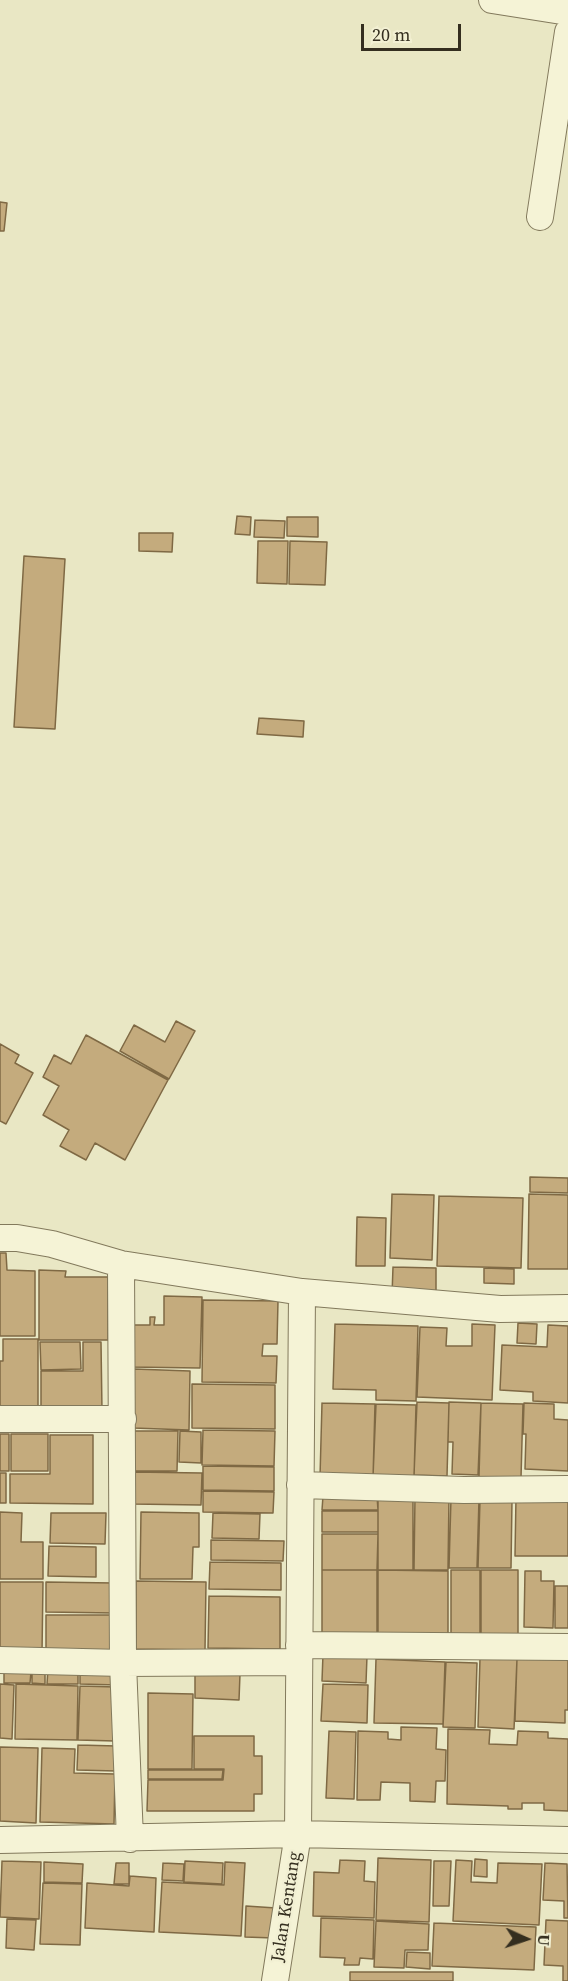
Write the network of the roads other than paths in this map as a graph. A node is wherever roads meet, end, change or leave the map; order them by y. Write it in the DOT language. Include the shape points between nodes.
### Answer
graph roads {
  1 [pos="492,0"];
  2 [pos="568,12"];
  3 [pos="568,32"];
  4 [pos="540,217"];
  5 [pos="0,1238"];
  6 [pos="121,1264"];
  7 [pos="302,1292"];
  8 [pos="568,1308"];
  9 [pos="0,1419"];
  10 [pos="123,1419"];
  11 [pos="300,1485"];
  12 [pos="568,1489"];
  13 [pos="568,1647"];
  14 [pos="299,1654"];
  15 [pos="0,1660"];
  16 [pos="123,1663"];
  17 [pos="298,1834"];
  18 [pos="130,1839"];
  19 [pos="0,1840"];
  20 [pos="568,1840"];
  21 [pos="275,1981"];
  1 -- 2 [label="street"];
  3 -- 4 [label="street"];
  5 -- 6 [label="street" via="52,1244"];
  6 -- 7 [label="street"];
  6 -- 10 [label="street"];
  7 -- 8 [label="street" via="500,1309"];
  7 -- 11 [label="street, Jalan Kentang"];
  9 -- 10 [label="street"];
  10 -- 16 [label="street"];
  11 -- 12 [label="street"];
  11 -- 14 [label="street, Jalan Kentang"];
  13 -- 14 [label="street"];
  14 -- 16 [label="street"];
  14 -- 17 [label="street, Jalan Kentang"];
  15 -- 16 [label="street"];
  16 -- 18 [label="street"];
  17 -- 18 [label="street"];
  17 -- 20 [label="street"];
  17 -- 21 [label="street, Jalan Kentang"];
  18 -- 19 [label="street"];
}
